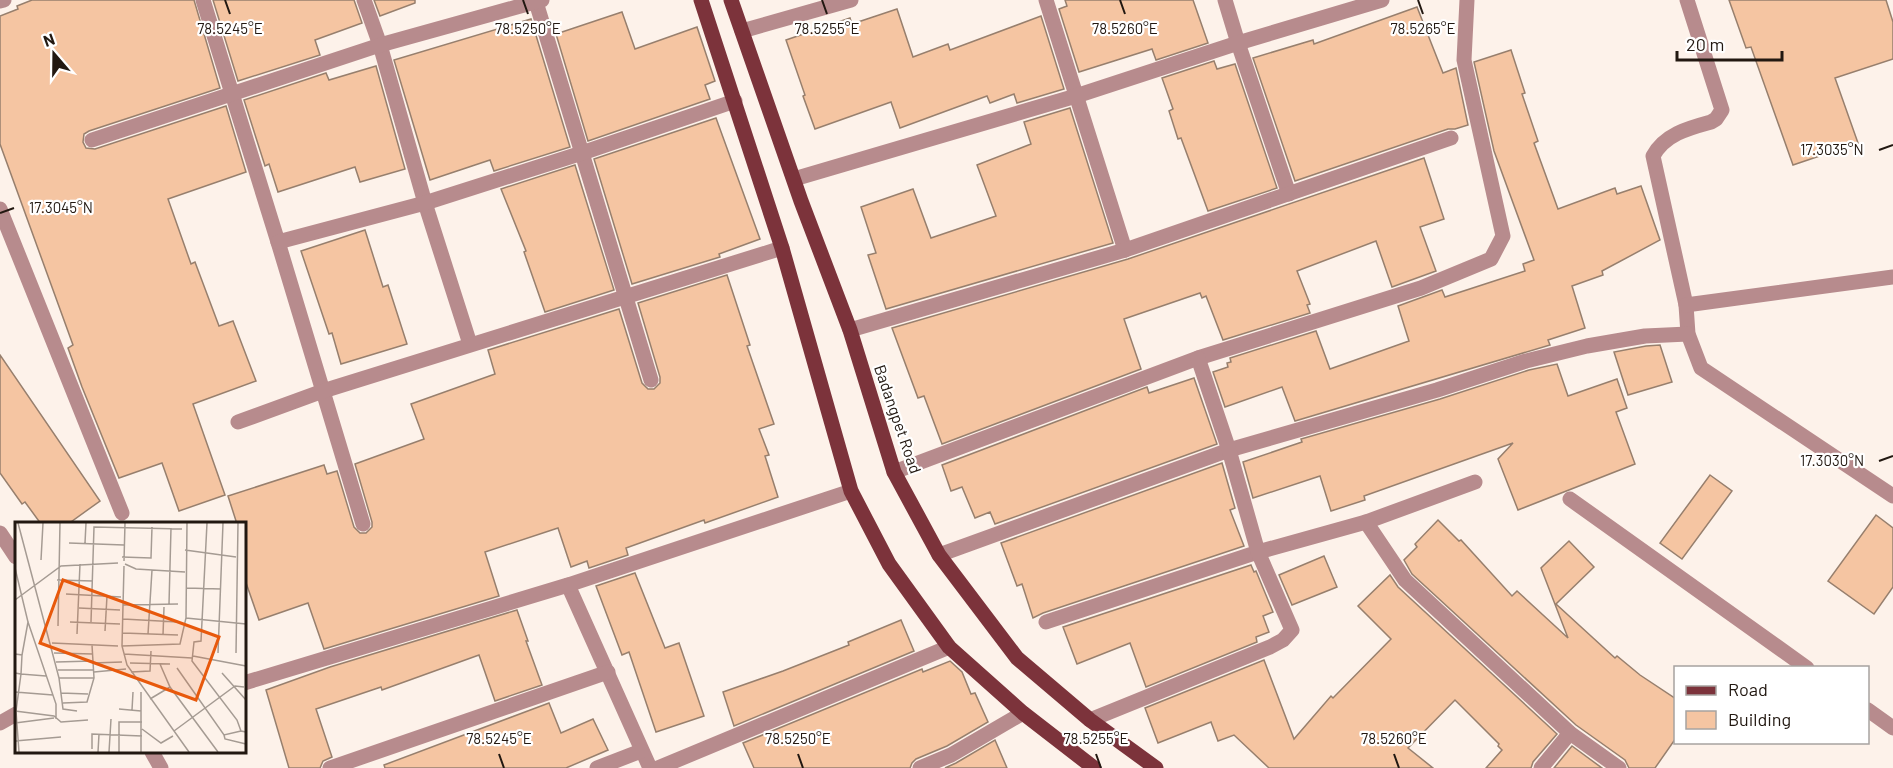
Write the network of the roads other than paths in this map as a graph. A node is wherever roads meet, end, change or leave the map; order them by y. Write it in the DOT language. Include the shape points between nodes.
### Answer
graph roads {
  1 [pos="203,0"];
  2 [pos="364,0"];
  3 [pos="701,0"];
  4 [pos="732,0"];
  5 [pos="850,0"];
  6 [pos="1046,0"];
  7 [pos="1225,0"];
  8 [pos="1382,0"];
  9 [pos="1467,0"];
  10 [pos="1687,0"];
  11 [pos="539,1"];
  12 [pos="742,31"];
  13 [pos="1238,43"];
  14 [pos="380,45"];
  15 [pos="233,95"];
  16 [pos="1076,96"];
  17 [pos="735,101"];
  18 [pos="1451,138"];
  19 [pos="92,140"];
  20 [pos="582,153"];
  21 [pos="794,179"];
  22 [pos="1289,194"];
  23 [pos="424,202"];
  24 [pos="0,209"];
  25 [pos="278,242"];
  26 [pos="782,248"];
  27 [pos="1125,250"];
  28 [pos="1893,277"];
  29 [pos="625,298"];
  30 [pos="1686,305"];
  31 [pos="850,330"];
  32 [pos="1688,334"];
  33 [pos="470,344"];
  34 [pos="1198,358"];
  35 [pos="651,380"];
  36 [pos="323,391"];
  37 [pos="238,422"];
  38 [pos="1229,450"];
  39 [pos="894,472"];
  40 [pos="1475,482"];
  41 [pos="851,491"];
  42 [pos="1893,496"];
  43 [pos="1570,499"];
  44 [pos="122,513"];
  45 [pos="1366,522"];
  46 [pos="363,524"];
  47 [pos="0,533"];
  48 [pos="1258,552"];
  49 [pos="939,555"];
  50 [pos="15,556"];
  51 [pos="568,585"];
  52 [pos="1046,622"];
  53 [pos="949,647"];
  54 [pos="1804,666"];
  55 [pos="608,672"];
  56 [pos="246,682"];
  57 [pos="1869,711"];
  58 [pos="1023,713"];
  59 [pos="15,715"];
  60 [pos="1090,720"];
  61 [pos="0,723"];
  62 [pos="1893,728"];
  63 [pos="1570,733"];
  64 [pos="641,751"];
  65 [pos="153,753"];
  66 [pos="161,768"];
  67 [pos="330,768"];
  68 [pos="597,768"];
  69 [pos="650,768"];
  70 [pos="658,768"];
  71 [pos="920,768"];
  72 [pos="1094,768"];
  73 [pos="1156,768"];
  74 [pos="1541,768"];
  75 [pos="1618,768"];
  1 -- 15 [label="street"];
  2 -- 14 [label="street"];
  3 -- 17 [label="main road"];
  4 -- 12 [label="main road, Badangpet Road"];
  5 -- 12 [label="street"];
  6 -- 16 [label="street"];
  7 -- 13 [label="street"];
  8 -- 13 [label="street"];
  9 -- 34 [label="street" via="1464,60 1503,236 1491,259 1421,288"];
  10 -- 30 [label="street" via="1722,110 1711,122 1659,144 1653,156"];
  11 -- 14 [label="street"];
  11 -- 20 [label="street"];
  12 -- 21 [label="main road, Badangpet Road"];
  13 -- 16 [label="street"];
  13 -- 22 [label="street"];
  14 -- 15 [label="street"];
  14 -- 23 [label="street"];
  15 -- 19 [label="street"];
  15 -- 25 [label="street"];
  16 -- 21 [label="street"];
  16 -- 27 [label="street"];
  17 -- 20 [label="street"];
  17 -- 26 [label="main road"];
  18 -- 22 [label="street"];
  20 -- 23 [label="street"];
  20 -- 29 [label="street"];
  21 -- 31 [label="main road, Badangpet Road"];
  22 -- 27 [label="street"];
  23 -- 25 [label="street"];
  23 -- 33 [label="street"];
  24 -- 44 [label="street"];
  25 -- 36 [label="street"];
  26 -- 29 [label="street"];
  26 -- 41 [label="main road"];
  27 -- 31 [label="street"];
  28 -- 30 [label="street"];
  29 -- 33 [label="street"];
  29 -- 35 [label="street"];
  30 -- 32 [label="street"];
  31 -- 39 [label="main road, Badangpet Road"];
  32 -- 38 [label="street" via="1645,336 1536,358"];
  32 -- 42 [label="street" via="1701,368"];
  33 -- 36 [label="street"];
  34 -- 38 [label="street"];
  34 -- 39 [label="street"];
  36 -- 37 [label="street"];
  36 -- 46 [label="street"];
  38 -- 48 [label="street"];
  38 -- 49 [label="street"];
  39 -- 49 [label="main road, Badangpet Road"];
  40 -- 45 [label="street"];
  41 -- 51 [label="street"];
  41 -- 53 [label="main road" via="888,564"];
  43 -- 54 [label="street"];
  45 -- 48 [label="street"];
  45 -- 63 [label="street" via="1405,580"];
  47 -- 50 [label="street"];
  48 -- 52 [label="street"];
  48 -- 60 [label="street" via="1292,630 1283,640"];
  49 -- 60 [label="main road, Badangpet Road" via="1017,658"];
  51 -- 55 [label="street"];
  51 -- 56 [label="street"];
  53 -- 58 [label="main road"];
  53 -- 70 [label="street"];
  55 -- 64 [label="street"];
  55 -- 67 [label="street"];
  57 -- 62 [label="street"];
  58 -- 71 [label="street" via="951,755"];
  58 -- 72 [label="main road"];
  59 -- 61 [label="street"];
  60 -- 73 [label="main road, Badangpet Road"];
  63 -- 74 [label="street"];
  63 -- 75 [label="street"];
  64 -- 68 [label="street"];
  64 -- 69 [label="street"];
  65 -- 66 [label="street"];
}
